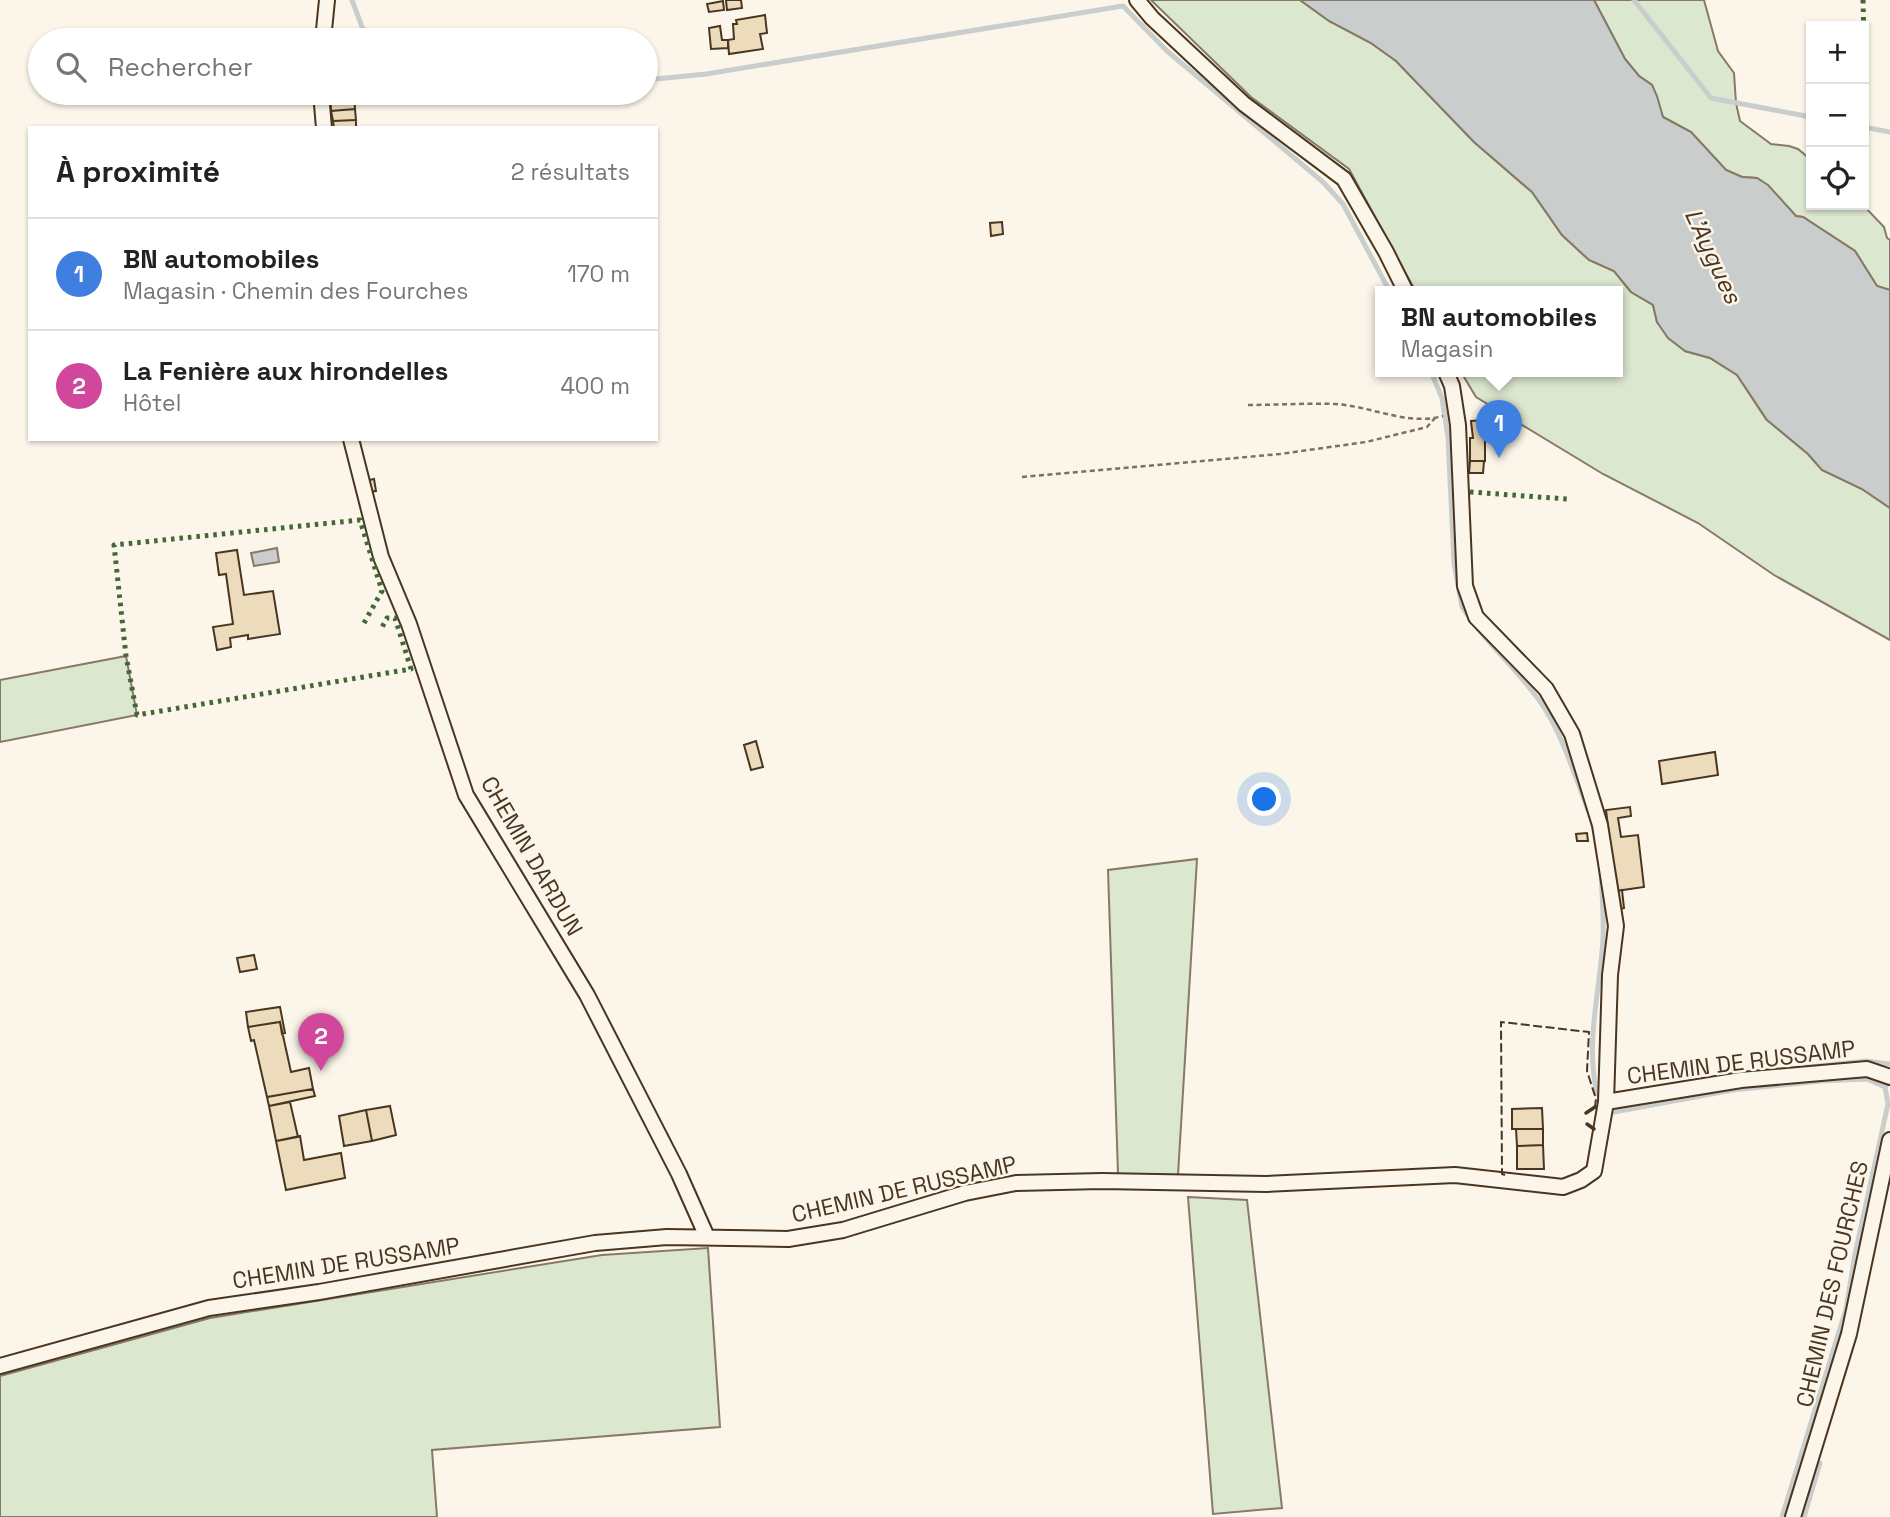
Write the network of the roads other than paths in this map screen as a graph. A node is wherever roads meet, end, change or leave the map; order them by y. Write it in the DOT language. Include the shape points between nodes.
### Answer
graph roads {
  1 [pos="327,0"];
  2 [pos="1137,0"];
  3 [pos="324,28"];
  4 [pos="322,105"];
  5 [pos="324,126"];
  6 [pos="1403,286"];
  7 [pos="1448,377"];
  8 [pos="352,441"];
  9 [pos="1890,1077"];
  10 [pos="1606,1102"];
  11 [pos="1890,1140"];
  12 [pos="707,1237"];
  13 [pos="0,1367"];
  14 [pos="1793,1517"];
  1 -- 3 [label="street"];
  2 -- 6 [label="street" via="1244,104 1344,179"];
  4 -- 5 [label="street"];
  7 -- 10 [label="street" via="1456,412 1465,586 1476,617 1546,689 1572,734 1600,825 1616,926"];
  8 -- 12 [label="street, CHEMIN DARDUN" via="381,557 409,624 466,795 587,995"];
  9 -- 10 [label="street, CHEMIN DE RUSSAMP" via="1867,1069 1741,1080"];
  10 -- 12 [label="street, CHEMIN DE RUSSAMP" via="1594,1171 1563,1187 1455,1175 1266,1184 1016,1183 965,1193 843,1230 789,1239"];
  11 -- 14 [label="street, CHEMIN DES FOURCHES" via="1849,1334"];
  12 -- 13 [label="street, CHEMIN DE RUSSAMP" via="595,1243 208,1308"];
}
